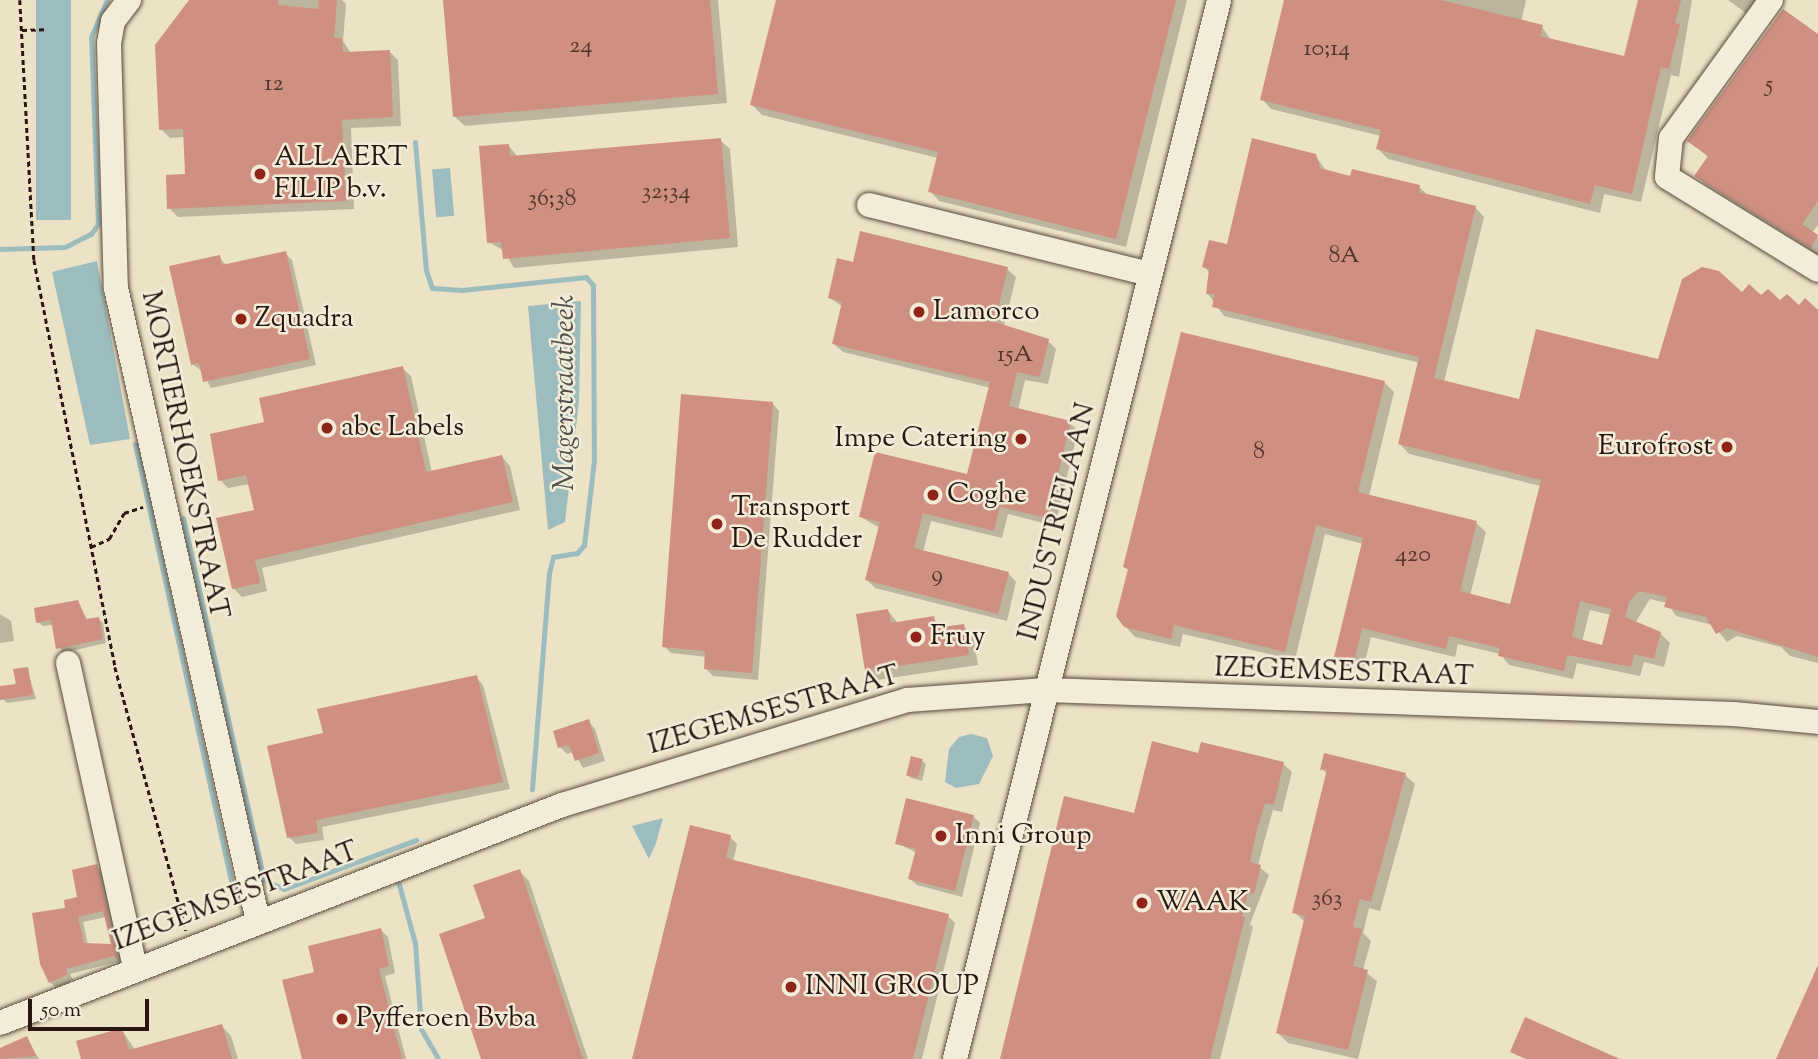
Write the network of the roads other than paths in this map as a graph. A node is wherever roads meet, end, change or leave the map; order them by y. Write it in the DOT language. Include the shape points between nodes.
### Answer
graph roads {
  1 [pos="129,0"];
  2 [pos="1219,0"];
  3 [pos="1771,0"];
  4 [pos="869,205"];
  5 [pos="1818,270"];
  6 [pos="1150,274"];
  7 [pos="68,663"];
  8 [pos="1046,690"];
  9 [pos="1818,722"];
  10 [pos="258,921"];
  11 [pos="135,968"];
  12 [pos="0,1023"];
  13 [pos="955,1059"];
  1 -- 10 [label="street, MORTIERHOEKSTRAAT" via="113,21 109,43 116,288"];
  2 -- 6 [label="street, INDUSTRIELAAN"];
  3 -- 5 [label="street" via="1671,138 1667,177"];
  4 -- 6 [label="street"];
  6 -- 8 [label="street, INDUSTRIELAAN"];
  7 -- 11 [label="street"];
  8 -- 9 [label="street, IZEGEMSESTRAAT" via="1734,713"];
  8 -- 10 [label="street, IZEGEMSESTRAAT" via="907,700 834,719 562,805"];
  8 -- 13 [label="street, INDUSTRIELAAN"];
  10 -- 11 [label="street, IZEGEMSESTRAAT"];
  11 -- 12 [label="street, IZEGEMSESTRAAT"];
}
